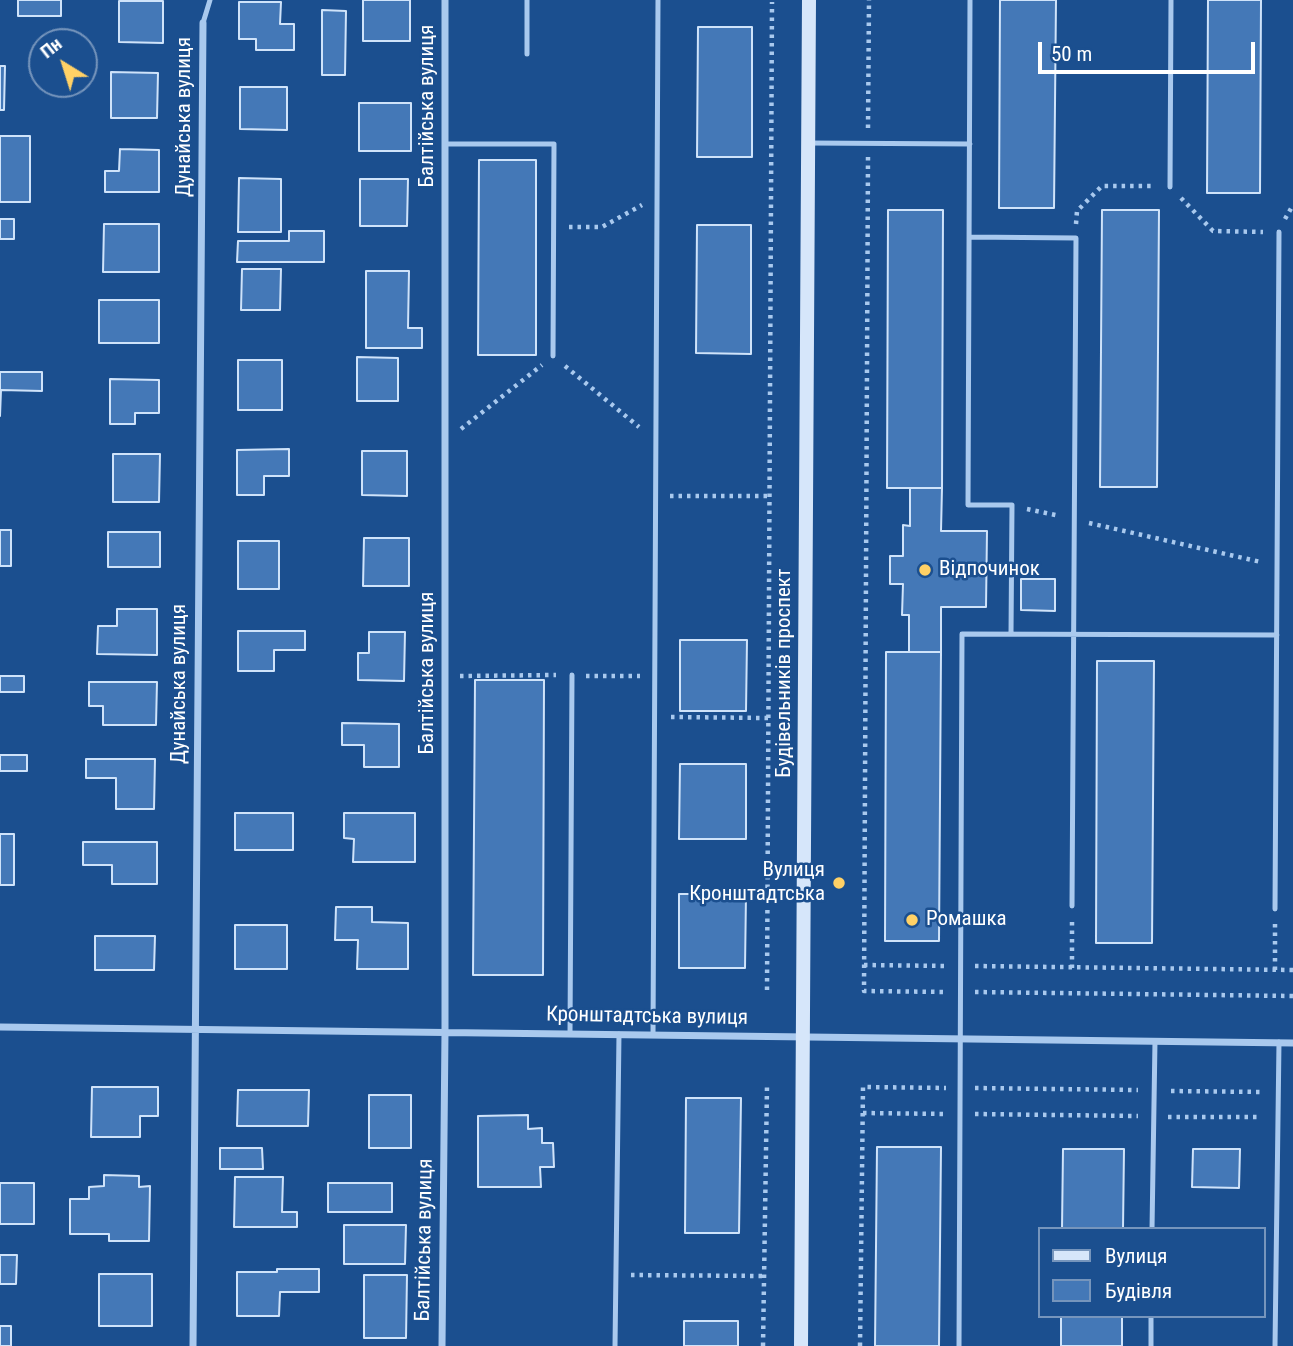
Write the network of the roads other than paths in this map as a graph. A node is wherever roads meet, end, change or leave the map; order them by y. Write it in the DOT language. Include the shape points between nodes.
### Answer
graph roads {
  1 [pos="210,0"];
  2 [pos="445,0"];
  3 [pos="527,0"];
  4 [pos="658,0"];
  5 [pos="809,0"];
  6 [pos="970,0"];
  7 [pos="1171,0"];
  8 [pos="203,23"];
  9 [pos="527,54"];
  10 [pos="808,143"];
  11 [pos="445,144"];
  12 [pos="970,144"];
  13 [pos="1170,187"];
  14 [pos="1279,232"];
  15 [pos="969,237"];
  16 [pos="553,356"];
  17 [pos="1011,634"];
  18 [pos="1074,634"];
  19 [pos="1277,635"];
  20 [pos="572,676"];
  21 [pos="1072,906"];
  22 [pos="1275,909"];
  23 [pos="0,1027"];
  24 [pos="195,1029"];
  25 [pos="445,1032"];
  26 [pos="570,1034"];
  27 [pos="620,1034"];
  28 [pos="653,1035"];
  29 [pos="804,1037"];
  30 [pos="961,1038"];
  31 [pos="1155,1041"];
  32 [pos="1279,1042"];
  33 [pos="1293,1043"];
  34 [pos="1152,1227"];
  35 [pos="1152,1318"];
  36 [pos="193,1346"];
  37 [pos="442,1346"];
  38 [pos="615,1346"];
  39 [pos="801,1346"];
  40 [pos="959,1346"];
  41 [pos="1151,1346"];
  42 [pos="1275,1346"];
  1 -- 8 [label="lane"];
  2 -- 11 [label="street, Балтійська вулиця"];
  3 -- 9 [label="lane"];
  4 -- 28 [label="lane"];
  5 -- 10 [label="main road, Будівельників проспект"];
  6 -- 12 [label="lane"];
  7 -- 13 [label="lane"];
  8 -- 24 [label="street, Дунайська вулиця"];
  10 -- 12 [label="lane"];
  10 -- 29 [label="main road, Будівельників проспект"];
  11 -- 16 [label="lane" via="554,144"];
  11 -- 25 [label="street, Балтійська вулиця"];
  12 -- 15 [label="lane"];
  14 -- 19 [label="lane"];
  15 -- 17 [label="lane" via="968,505 1012,505"];
  15 -- 18 [label="lane" via="1076,237"];
  17 -- 18 [label="lane"];
  17 -- 30 [label="lane" via="962,634"];
  18 -- 19 [label="lane"];
  18 -- 21 [label="lane"];
  19 -- 22 [label="lane"];
  20 -- 26 [label="lane"];
  23 -- 24 [label="street, Кронштадтська вулиця"];
  24 -- 25 [label="street, Кронштадтська вулиця"];
  24 -- 36 [label="street, Дунайська вулиця"];
  25 -- 26 [label="street, Кронштадтська вулиця"];
  25 -- 37 [label="street, Балтійська вулиця"];
  26 -- 27 [label="street, Кронштадтська вулиця"];
  27 -- 28 [label="street, Кронштадтська вулиця"];
  27 -- 38 [label="lane"];
  28 -- 29 [label="street, Кронштадтська вулиця"];
  29 -- 30 [label="street, Кронштадтська вулиця"];
  29 -- 39 [label="main road, Будівельників проспект"];
  30 -- 31 [label="street, Кронштадтська вулиця"];
  30 -- 40 [label="lane"];
  31 -- 32 [label="street, Кронштадтська вулиця"];
  31 -- 34 [label="lane"];
  32 -- 33 [label="street, Кронштадтська вулиця"];
  32 -- 42 [label="lane"];
  35 -- 41 [label="lane"];
}
